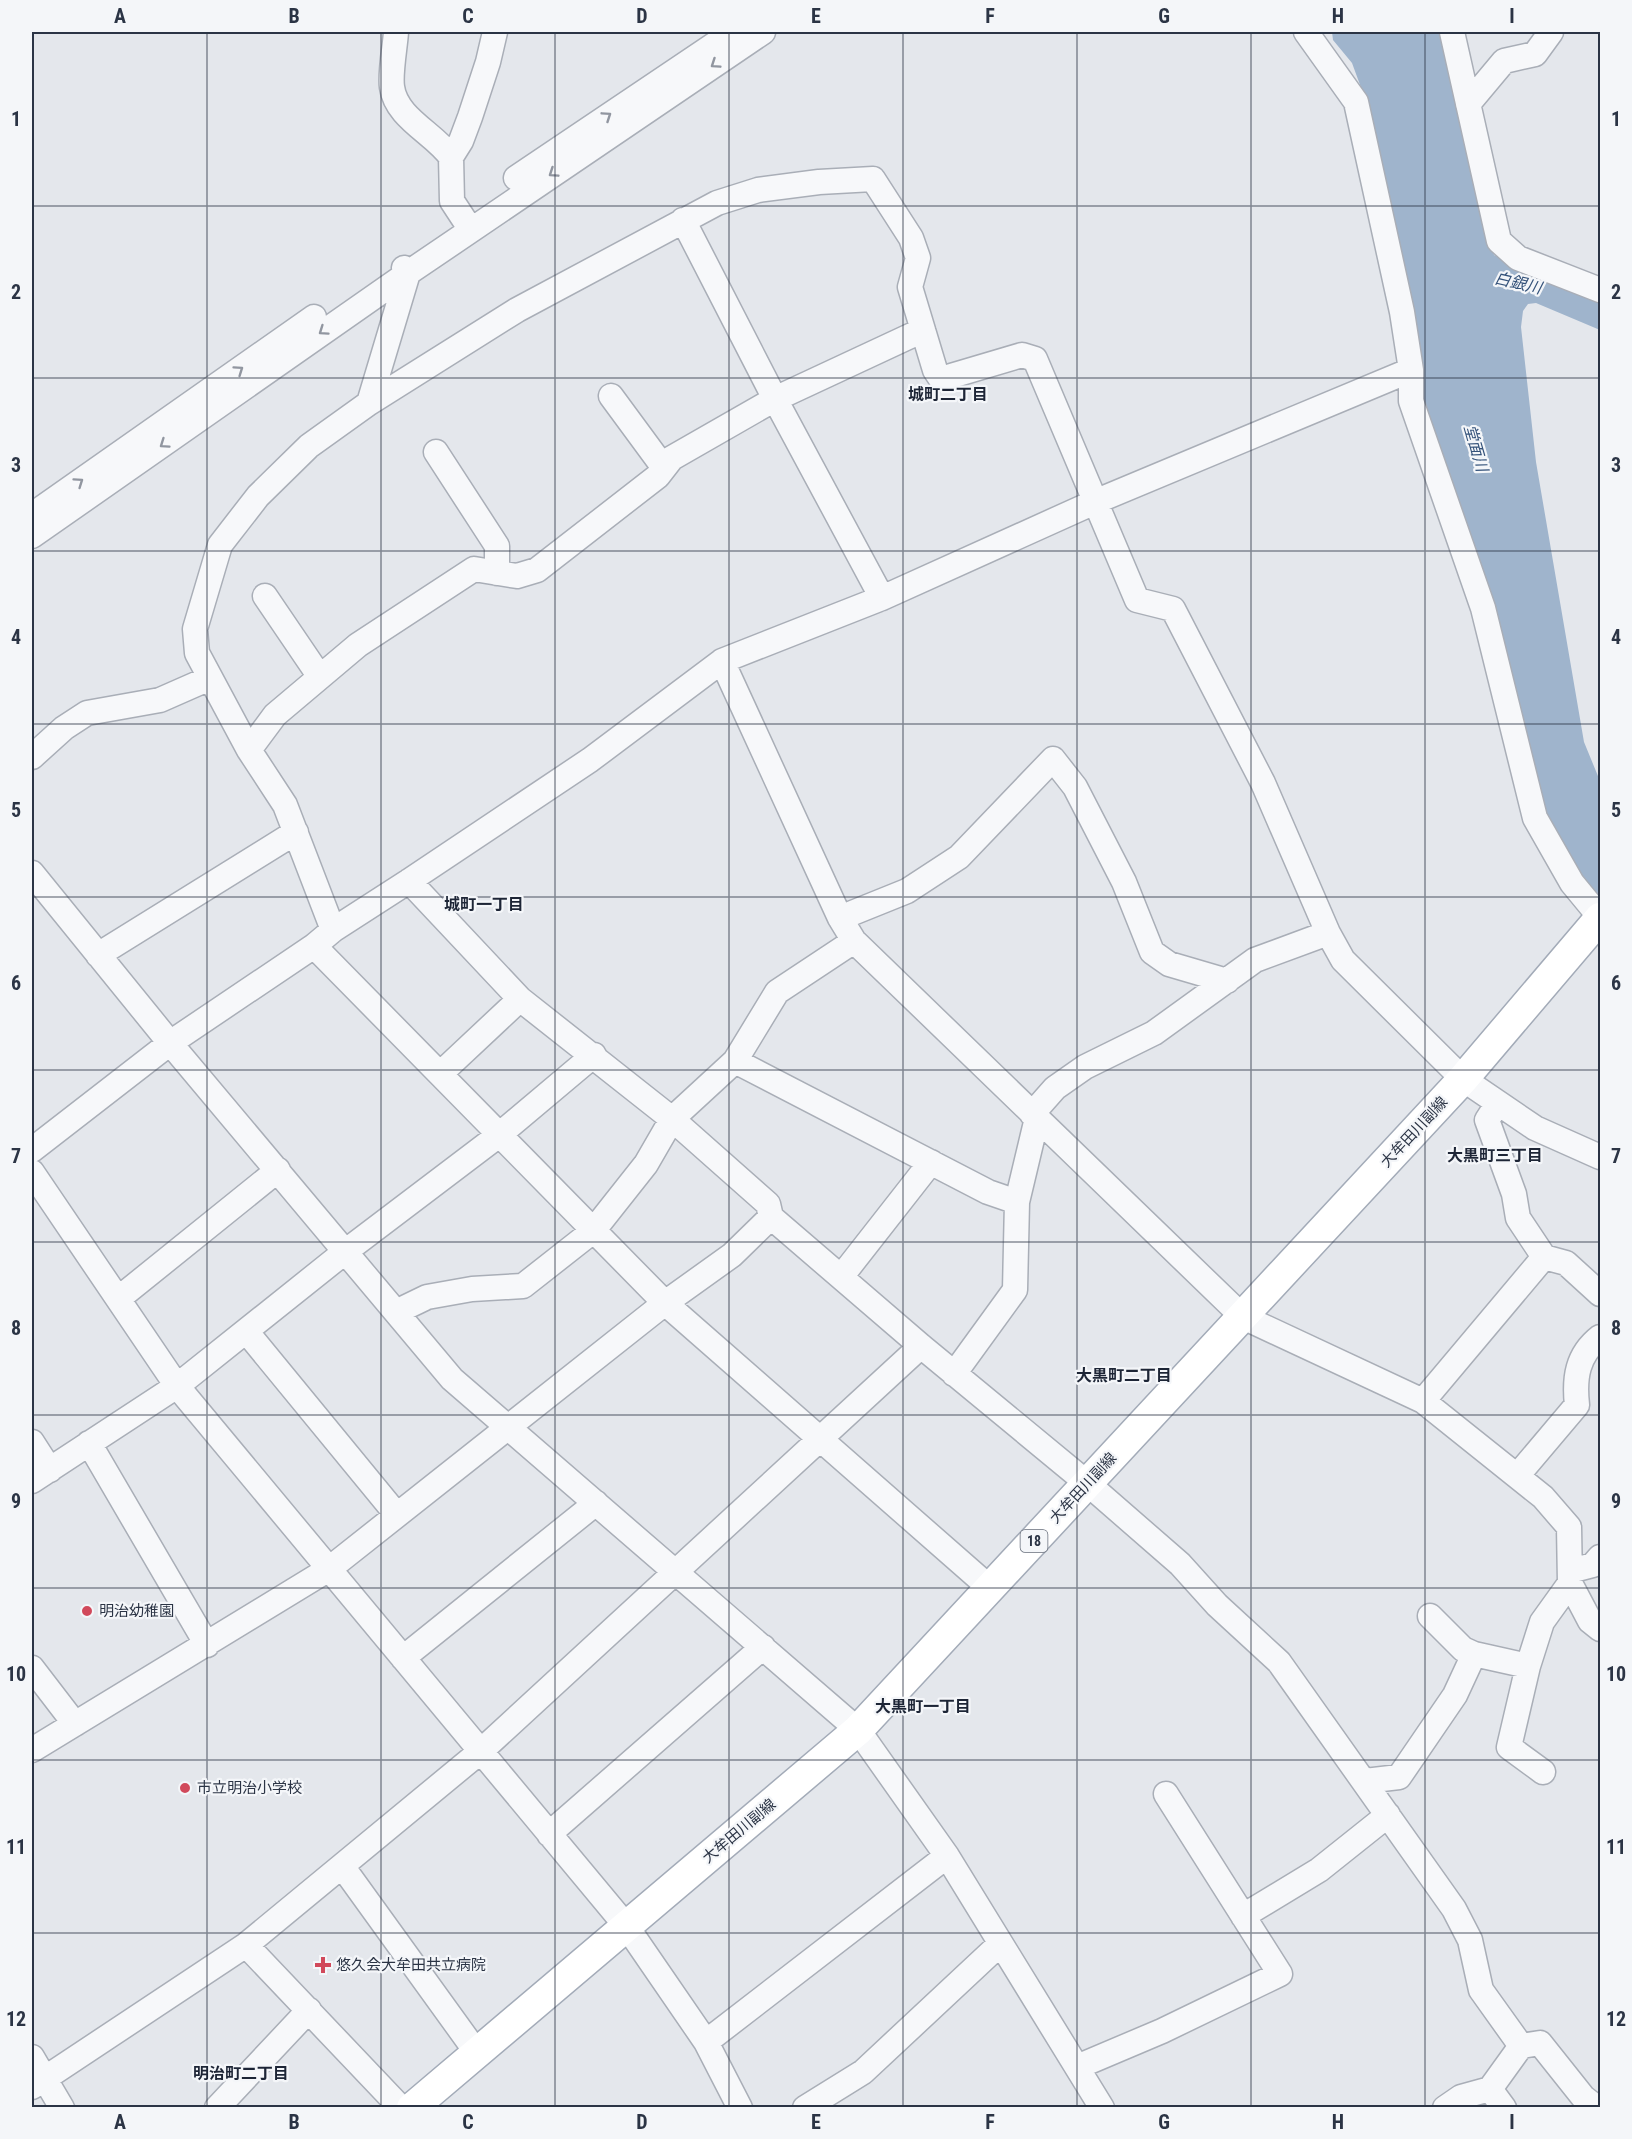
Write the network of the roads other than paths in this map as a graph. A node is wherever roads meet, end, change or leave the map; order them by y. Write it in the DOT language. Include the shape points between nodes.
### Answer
graph roads {
  1 [pos="396,32"];
  2 [pos="495,32"];
  3 [pos="733,32"];
  4 [pos="763,32"];
  5 [pos="1306,32"];
  6 [pos="1452,32"];
  7 [pos="1551,32"];
  8 [pos="1468,104"];
  9 [pos="451,156"];
  10 [pos="683,220"];
  11 [pos="466,223"];
  12 [pos="403,266"];
  13 [pos="1600,290"];
  14 [pos="923,330"];
  15 [pos="1411,370"];
  16 [pos="611,396"];
  17 [pos="775,399"];
  18 [pos="369,403"];
  19 [pos="436,452"];
  20 [pos="664,468"];
  21 [pos="1097,501"];
  22 [pos="32,515"];
  23 [pos="32,536"];
  24 [pos="497,573"];
  25 [pos="264,596"];
  26 [pos="882,598"];
  27 [pos="722,661"];
  28 [pos="320,677"];
  29 [pos="210,678"];
  30 [pos="249,750"];
  31 [pos="32,757"];
  32 [pos="296,832"];
  33 [pos="32,873"];
  34 [pos="409,881"];
  35 [pos="1600,917"];
  36 [pos="840,918"];
  37 [pos="333,930"];
  38 [pos="1328,933"];
  39 [pos="854,941"];
  40 [pos="314,946"];
  41 [pos="98,955"];
  42 [pos="1227,981"];
  43 [pos="520,999"];
  44 [pos="170,1043"];
  45 [pos="594,1055"];
  46 [pos="735,1061"];
  47 [pos="440,1074"];
  48 [pos="1463,1079"];
  49 [pos="1498,1103"];
  50 [pos="1034,1116"];
  51 [pos="672,1119"];
  52 [pos="499,1135"];
  53 [pos="32,1150"];
  54 [pos="1600,1157"];
  55 [pos="931,1162"];
  56 [pos="278,1170"];
  57 [pos="32,1172"];
  58 [pos="1017,1202"];
  59 [pos="771,1217"];
  60 [pos="593,1231"];
  61 [pos="346,1251"];
  62 [pos="1544,1257"];
  63 [pos="841,1277"];
  64 [pos="1600,1294"];
  65 [pos="118,1299"];
  66 [pos="664,1303"];
  67 [pos="396,1312"];
  68 [pos="1243,1317"];
  69 [pos="246,1331"];
  70 [pos="1600,1336"];
  71 [pos="921,1347"];
  72 [pos="954,1374"];
  73 [pos="177,1386"];
  74 [pos="1424,1401"];
  75 [pos="509,1427"];
  76 [pos="821,1440"];
  77 [pos="32,1442"];
  78 [pos="89,1443"];
  79 [pos="41,1475"];
  80 [pos="1517,1476"];
  81 [pos="1087,1483"];
  82 [pos="596,1503"];
  83 [pos="397,1515"];
  84 [pos="1600,1557"];
  85 [pos="329,1569"];
  86 [pos="675,1571"];
  87 [pos="1570,1577"];
  88 [pos="990,1588"];
  89 [pos="1430,1616"];
  90 [pos="1600,1629"];
  91 [pos="207,1644"];
  92 [pos="763,1647"];
  93 [pos="1474,1654"];
  94 [pos="404,1658"];
  95 [pos="1528,1666"];
  96 [pos="32,1668"];
  97 [pos="75,1724"];
  98 [pos="858,1730"];
  99 [pos="32,1750"];
  100 [pos="481,1751"];
  101 [pos="1543,1772"];
  102 [pos="1365,1781"];
  103 [pos="1166,1794"];
  104 [pos="1388,1815"];
  105 [pos="549,1834"];
  106 [pos="947,1856"];
  107 [pos="342,1866"];
  108 [pos="1243,1916"];
  109 [pos="627,1927"];
  110 [pos="1000,1944"];
  111 [pos="246,1945"];
  112 [pos="309,2010"];
  113 [pos="706,2042"];
  114 [pos="1521,2046"];
  115 [pos="477,2053"];
  116 [pos="32,2057"];
  117 [pos="1077,2067"];
  118 [pos="38,2082"];
  119 [pos="1497,2098"];
  120 [pos="1092,2104"];
  121 [pos="740,2107"];
  122 [pos="62,2108"];
  123 [pos="217,2108"];
  124 [pos="400,2108"];
  125 [pos="412,2108"];
  126 [pos="805,2108"];
  127 [pos="1445,2108"];
  128 [pos="1597,2108"];
  1 -- 9 [label="street" via="392,88 400,107"];
  2 -- 9 [label="street" via="470,117"];
  11 -- 3 [label="street, one-way" via="565,144"];
  4 -- 11 [label="street, one-way"];
  5 -- 15 [label="street" via="1356,102"];
  6 -- 8 [label="street"];
  7 -- 8 [label="street" via="1535,54 1504,61"];
  8 -- 13 [label="street" via="1499,241 1518,258"];
  9 -- 11 [label="street" via="452,201"];
  10 -- 14 [label="street" via="717,203 758,190 873,179 911,238 918,258 910,287"];
  10 -- 17 [label="street"];
  10 -- 18 [label="street" via="517,310"];
  11 -- 12 [label="street"];
  12 -- 18 [label="street"];
  22 -- 12 [label="street, one-way"];
  12 -- 23 [label="street, one-way"];
  14 -- 17 [label="street"];
  14 -- 21 [label="street" via="941,378 1022,355 1035,359"];
  15 -- 21 [label="street"];
  15 -- 35 [label="street" via="1411,401 1483,608 1535,818 1572,883"];
  16 -- 20 [label="street"];
  17 -- 20 [label="street" via="672,458"];
  17 -- 26 [label="street"];
  18 -- 29 [label="street" via="309,446 258,496 220,545 195,629 197,653"];
  19 -- 24 [label="street" via="497,546"];
  20 -- 24 [label="street" via="537,570 517,576"];
  21 -- 26 [label="street"];
  21 -- 38 [label="street" via="1137,600 1173,609 1263,783"];
  24 -- 28 [label="street" via="474,569 358,645"];
  25 -- 28 [label="street"];
  26 -- 27 [label="street"];
  27 -- 34 [label="street" via="590,760"];
  27 -- 36 [label="street"];
  28 -- 30 [label="street" via="275,715"];
  29 -- 30 [label="street"];
  29 -- 31 [label="street" via="160,700 87,713"];
  30 -- 32 [label="street" via="285,805"];
  32 -- 37 [label="street"];
  32 -- 41 [label="street"];
  33 -- 41 [label="street"];
  34 -- 37 [label="street"];
  34 -- 43 [label="street"];
  35 -- 48 [label="main road, 大牟田川副線 / 18"];
  36 -- 39 [label="street"];
  36 -- 42 [label="street" via="907,891 959,857 1053,759 1075,788 1124,882 1152,952 1169,964"];
  37 -- 40 [label="street"];
  38 -- 42 [label="street" via="1255,960"];
  38 -- 48 [label="street" via="1343,960"];
  39 -- 46 [label="street" via="777,992"];
  39 -- 50 [label="street"];
  40 -- 44 [label="street"];
  40 -- 47 [label="street"];
  41 -- 44 [label="street"];
  42 -- 50 [label="street" via="1154,1033 1085,1067 1055,1088"];
  43 -- 45 [label="street"];
  43 -- 47 [label="street"];
  44 -- 53 [label="street"];
  44 -- 56 [label="street"];
  45 -- 51 [label="street"];
  45 -- 52 [label="street"];
  46 -- 51 [label="street"];
  46 -- 55 [label="street"];
  47 -- 52 [label="street"];
  48 -- 49 [label="street"];
  48 -- 68 [label="main road, 大牟田川副線 / 18"];
  49 -- 54 [label="street" via="1535,1128"];
  49 -- 62 [label="street" via="1487,1120 1514,1194 1518,1218"];
  50 -- 58 [label="street"];
  50 -- 68 [label="street"];
  51 -- 59 [label="street" via="768,1204"];
  51 -- 60 [label="street" via="646,1164"];
  52 -- 60 [label="street"];
  52 -- 61 [label="street"];
  55 -- 58 [label="street" via="988,1192"];
  55 -- 63 [label="street"];
  56 -- 61 [label="street"];
  56 -- 65 [label="street"];
  57 -- 65 [label="street"];
  58 -- 72 [label="street" via="1015,1290"];
  59 -- 63 [label="street"];
  59 -- 66 [label="street" via="732,1255"];
  60 -- 66 [label="street"];
  60 -- 67 [label="street" via="523,1286 427,1297"];
  61 -- 67 [label="street"];
  61 -- 69 [label="street"];
  62 -- 64 [label="street" via="1566,1263"];
  62 -- 74 [label="street"];
  63 -- 71 [label="street"];
  65 -- 73 [label="street"];
  66 -- 75 [label="street"];
  66 -- 76 [label="street"];
  67 -- 75 [label="street" via="452,1379"];
  68 -- 74 [label="street"];
  68 -- 81 [label="main road, 大牟田川副線 / 18"];
  69 -- 73 [label="street"];
  69 -- 83 [label="street"];
  70 -- 80 [label="street" via="1581,1359 1575,1381 1577,1405"];
  71 -- 72 [label="street"];
  71 -- 76 [label="street"];
  72 -- 81 [label="street"];
  73 -- 78 [label="street"];
  73 -- 85 [label="street"];
  74 -- 80 [label="street"];
  75 -- 82 [label="street"];
  75 -- 83 [label="street"];
  76 -- 86 [label="street"];
  76 -- 88 [label="street"];
  77 -- 79 [label="street"];
  78 -- 79 [label="street"];
  78 -- 91 [label="street"];
  80 -- 87 [label="street" via="1543,1497 1569,1527"];
  81 -- 88 [label="main road, 大牟田川副線 / 18"];
  81 -- 102 [label="street" via="1180,1564 1216,1605 1279,1662"];
  82 -- 86 [label="street"];
  82 -- 94 [label="street"];
  83 -- 85 [label="street"];
  84 -- 87 [label="street"];
  85 -- 91 [label="street"];
  85 -- 94 [label="street"];
  86 -- 92 [label="street"];
  86 -- 100 [label="street"];
  87 -- 90 [label="street" via="1590,1621"];
  87 -- 95 [label="street" via="1542,1622"];
  88 -- 98 [label="main road, 大牟田川副線 / 18"];
  89 -- 93 [label="street" via="1462,1649"];
  91 -- 97 [label="street"];
  92 -- 98 [label="street"];
  92 -- 105 [label="street"];
  93 -- 95 [label="street"];
  93 -- 102 [label="street" via="1455,1695 1399,1777"];
  94 -- 100 [label="street"];
  95 -- 101 [label="street" via="1509,1747"];
  96 -- 97 [label="street"];
  97 -- 99 [label="street"];
  98 -- 106 [label="street"];
  98 -- 109 [label="main road, 大牟田川副線 / 18"];
  100 -- 105 [label="street"];
  100 -- 107 [label="street"];
  102 -- 104 [label="street"];
  103 -- 108 [label="street"];
  104 -- 108 [label="street" via="1320,1870"];
  104 -- 114 [label="street" via="1454,1909 1470,1940 1481,1990"];
  105 -- 109 [label="street"];
  106 -- 110 [label="street"];
  106 -- 113 [label="street"];
  107 -- 111 [label="street"];
  107 -- 115 [label="street"];
  108 -- 117 [label="street" via="1280,1974"];
  109 -- 113 [label="street"];
  109 -- 115 [label="main road, 大牟田川副線 / 18"];
  110 -- 117 [label="street"];
  110 -- 126 [label="street" via="864,2072"];
  111 -- 112 [label="street"];
  111 -- 118 [label="street"];
  112 -- 123 [label="street"];
  112 -- 124 [label="street"];
  113 -- 121 [label="street"];
  114 -- 119 [label="street"];
  114 -- 128 [label="street" via="1540,2043 1583,2097"];
  115 -- 125 [label="main road, 大牟田川副線 / 18"];
  116 -- 118 [label="street"];
  117 -- 120 [label="street"];
  118 -- 122 [label="street"];
  119 -- 127 [label="street" via="1461,2097"];
}
